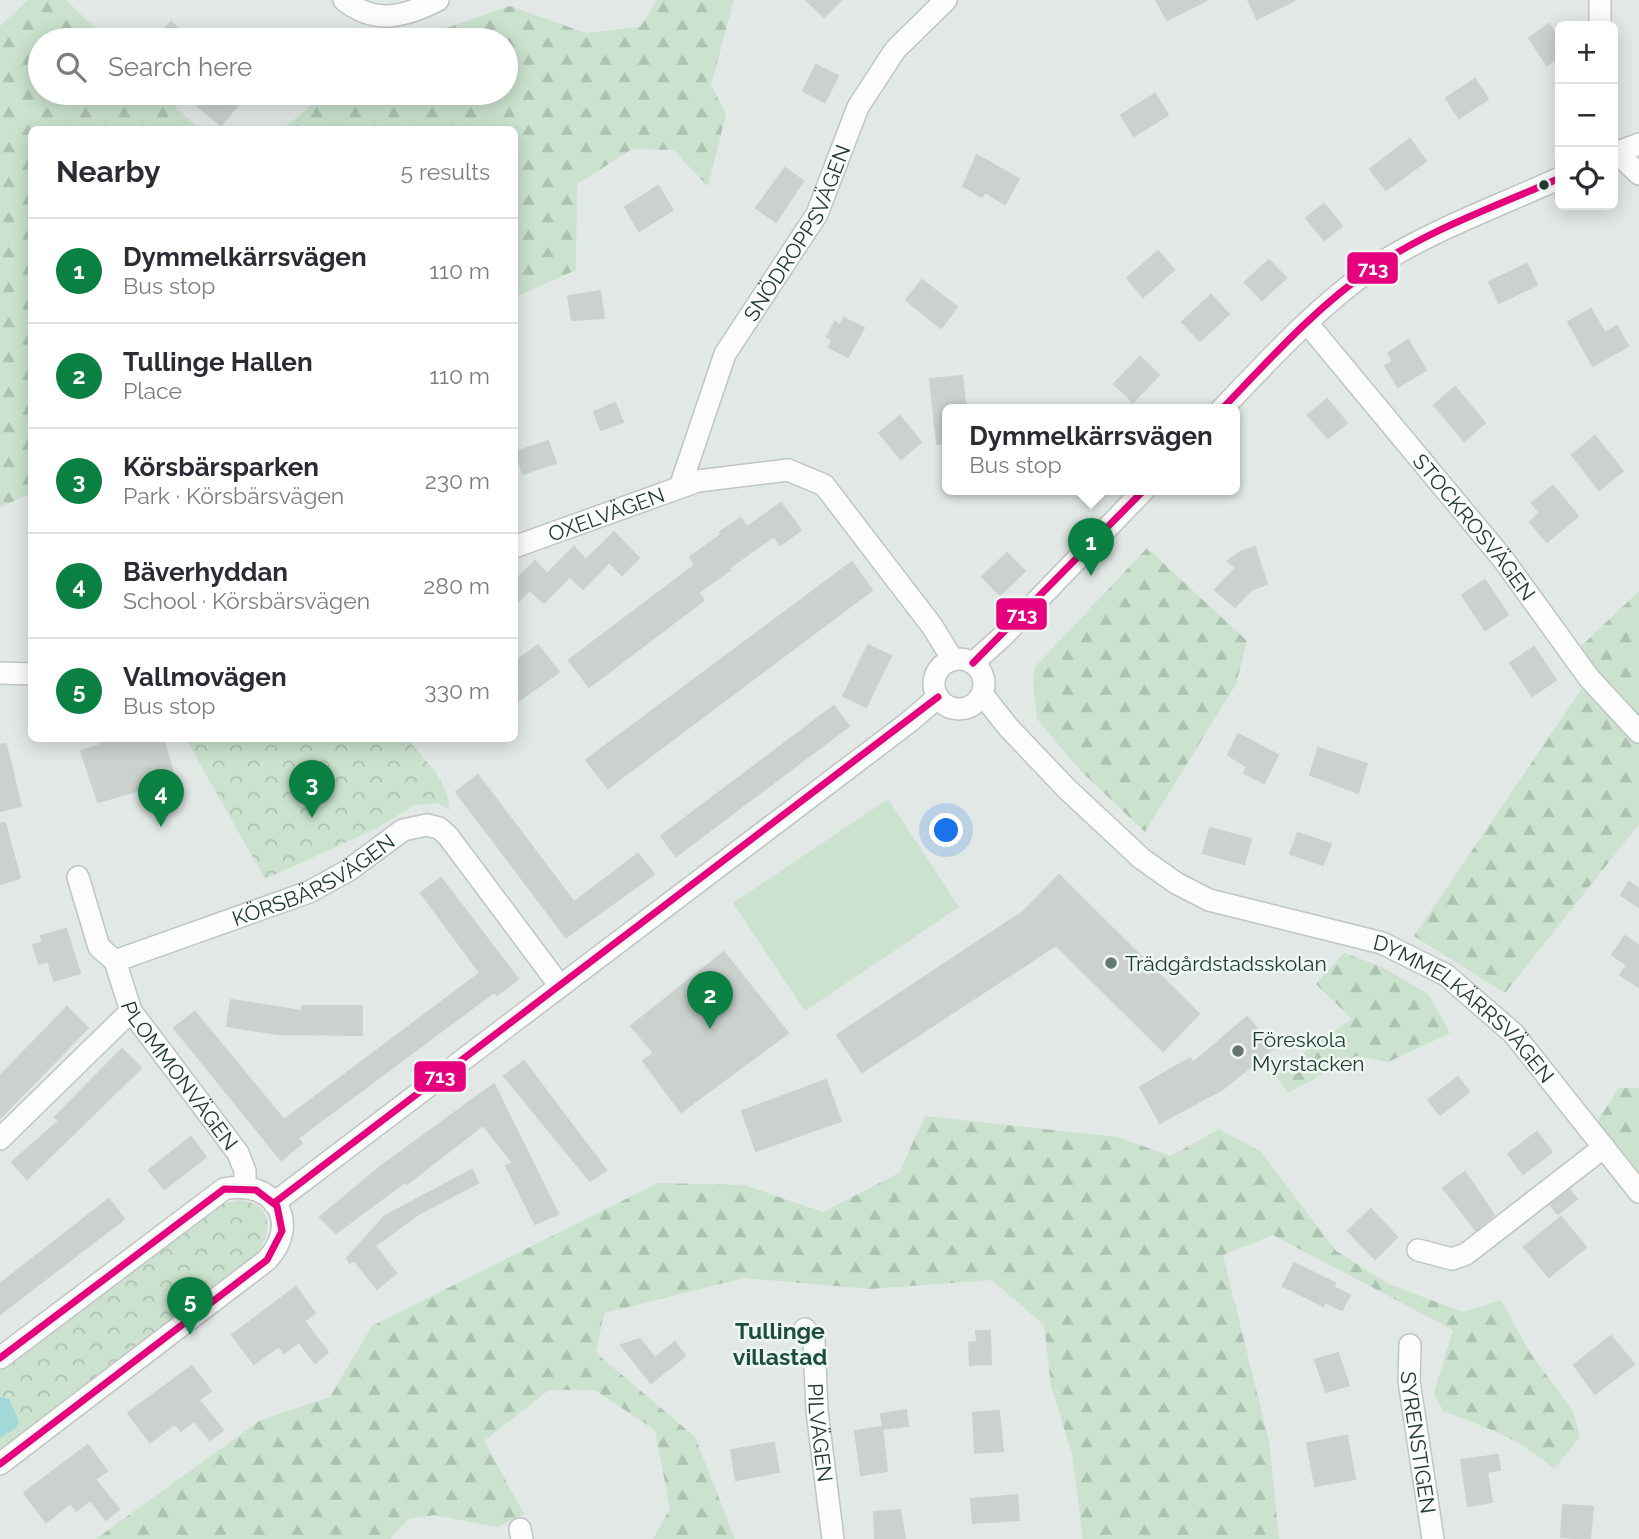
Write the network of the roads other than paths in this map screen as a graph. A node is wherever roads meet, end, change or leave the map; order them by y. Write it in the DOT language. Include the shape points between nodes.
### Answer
graph roads {
  1 [pos="344,0"];
  2 [pos="439,0"];
  3 [pos="946,0"];
  4 [pos="1600,0"];
  5 [pos="1600,21"];
  6 [pos="1639,144"];
  7 [pos="1618,151"];
  8 [pos="1618,156"];
  9 [pos="1639,174"];
  10 [pos="1555,180"];
  11 [pos="1307,323"];
  12 [pos="1227,404"];
  13 [pos="689,484"];
  14 [pos="1139,495"];
  15 [pos="518,546"];
  16 [pos="963,661"];
  17 [pos="0,673"];
  18 [pos="28,674"];
  19 [pos="982,694"];
  20 [pos="938,697"];
  21 [pos="1639,732"];
  22 [pos="78,877"];
  23 [pos="115,961"];
  24 [pos="560,986"];
  25 [pos="131,1011"];
  26 [pos="0,1139"];
  27 [pos="1604,1147"];
  28 [pos="245,1188"];
  29 [pos="1639,1192"];
  30 [pos="274,1203"];
  31 [pos="1419,1251"];
  32 [pos="805,1329"];
  33 [pos="1410,1345"];
  34 [pos="0,1358"];
  35 [pos="0,1464"];
  36 [pos="833,1539"];
  37 [pos="1433,1539"];
  1 -- 2 [label="street" via="358,11 384,17"];
  3 -- 13 [label="street, SNÖDROPPSVÄGEN" via="895,50 858,107 817,214 725,354"];
  4 -- 5 [label="street"];
  6 -- 7 [label="street"];
  8 -- 9 [label="street"];
  10 -- 11 [label="street" via="1375,267"];
  11 -- 12 [label="street"];
  11 -- 21 [label="street, STOCKROSVÄGEN" via="1503,558 1589,678"];
  13 -- 15 [label="street, OXELVÄGEN"];
  13 -- 16 [label="street" via="788,470 824,485"];
  14 -- 16 [label="street" via="1002,637"];
  16 -- 19 [label="street" via="984,676"];
  16 -- 20 [label="street" via="938,670 934,683"];
  17 -- 18 [label="street"];
  19 -- 20 [label="street" via="973,705 961,709"];
  19 -- 27 [label="street, DYMMELKÄRRSVÄGEN" via="1067,789 1142,859 1176,883 1209,901 1382,943 1446,975 1513,1033"];
  20 -- 24 [label="street"];
  22 -- 23 [label="street, PLOMMONVÄGEN" via="99,947"];
  23 -- 24 [label="street, KÖRSBÄRSVÄGEN" via="309,892 349,870 389,837 427,825 448,836"];
  23 -- 25 [label="street, PLOMMONVÄGEN"];
  24 -- 30 [label="street"];
  25 -- 26 [label="street"];
  25 -- 28 [label="street, PLOMMONVÄGEN" via="238,1153"];
  27 -- 29 [label="street, DYMMELKÄRRSVÄGEN"];
  27 -- 31 [label="street" via="1466,1254 1452,1259"];
  28 -- 30 [label="street" via="259,1190"];
  28 -- 34 [label="street" via="225,1189 211,1198"];
  30 -- 35 [label="street" via="284,1225 280,1243 267,1260"];
  32 -- 36 [label="street, PILVÄGEN" via="814,1340 817,1411"];
  33 -- 37 [label="street, SYRENSTIGEN" via="1409,1381"];
}
